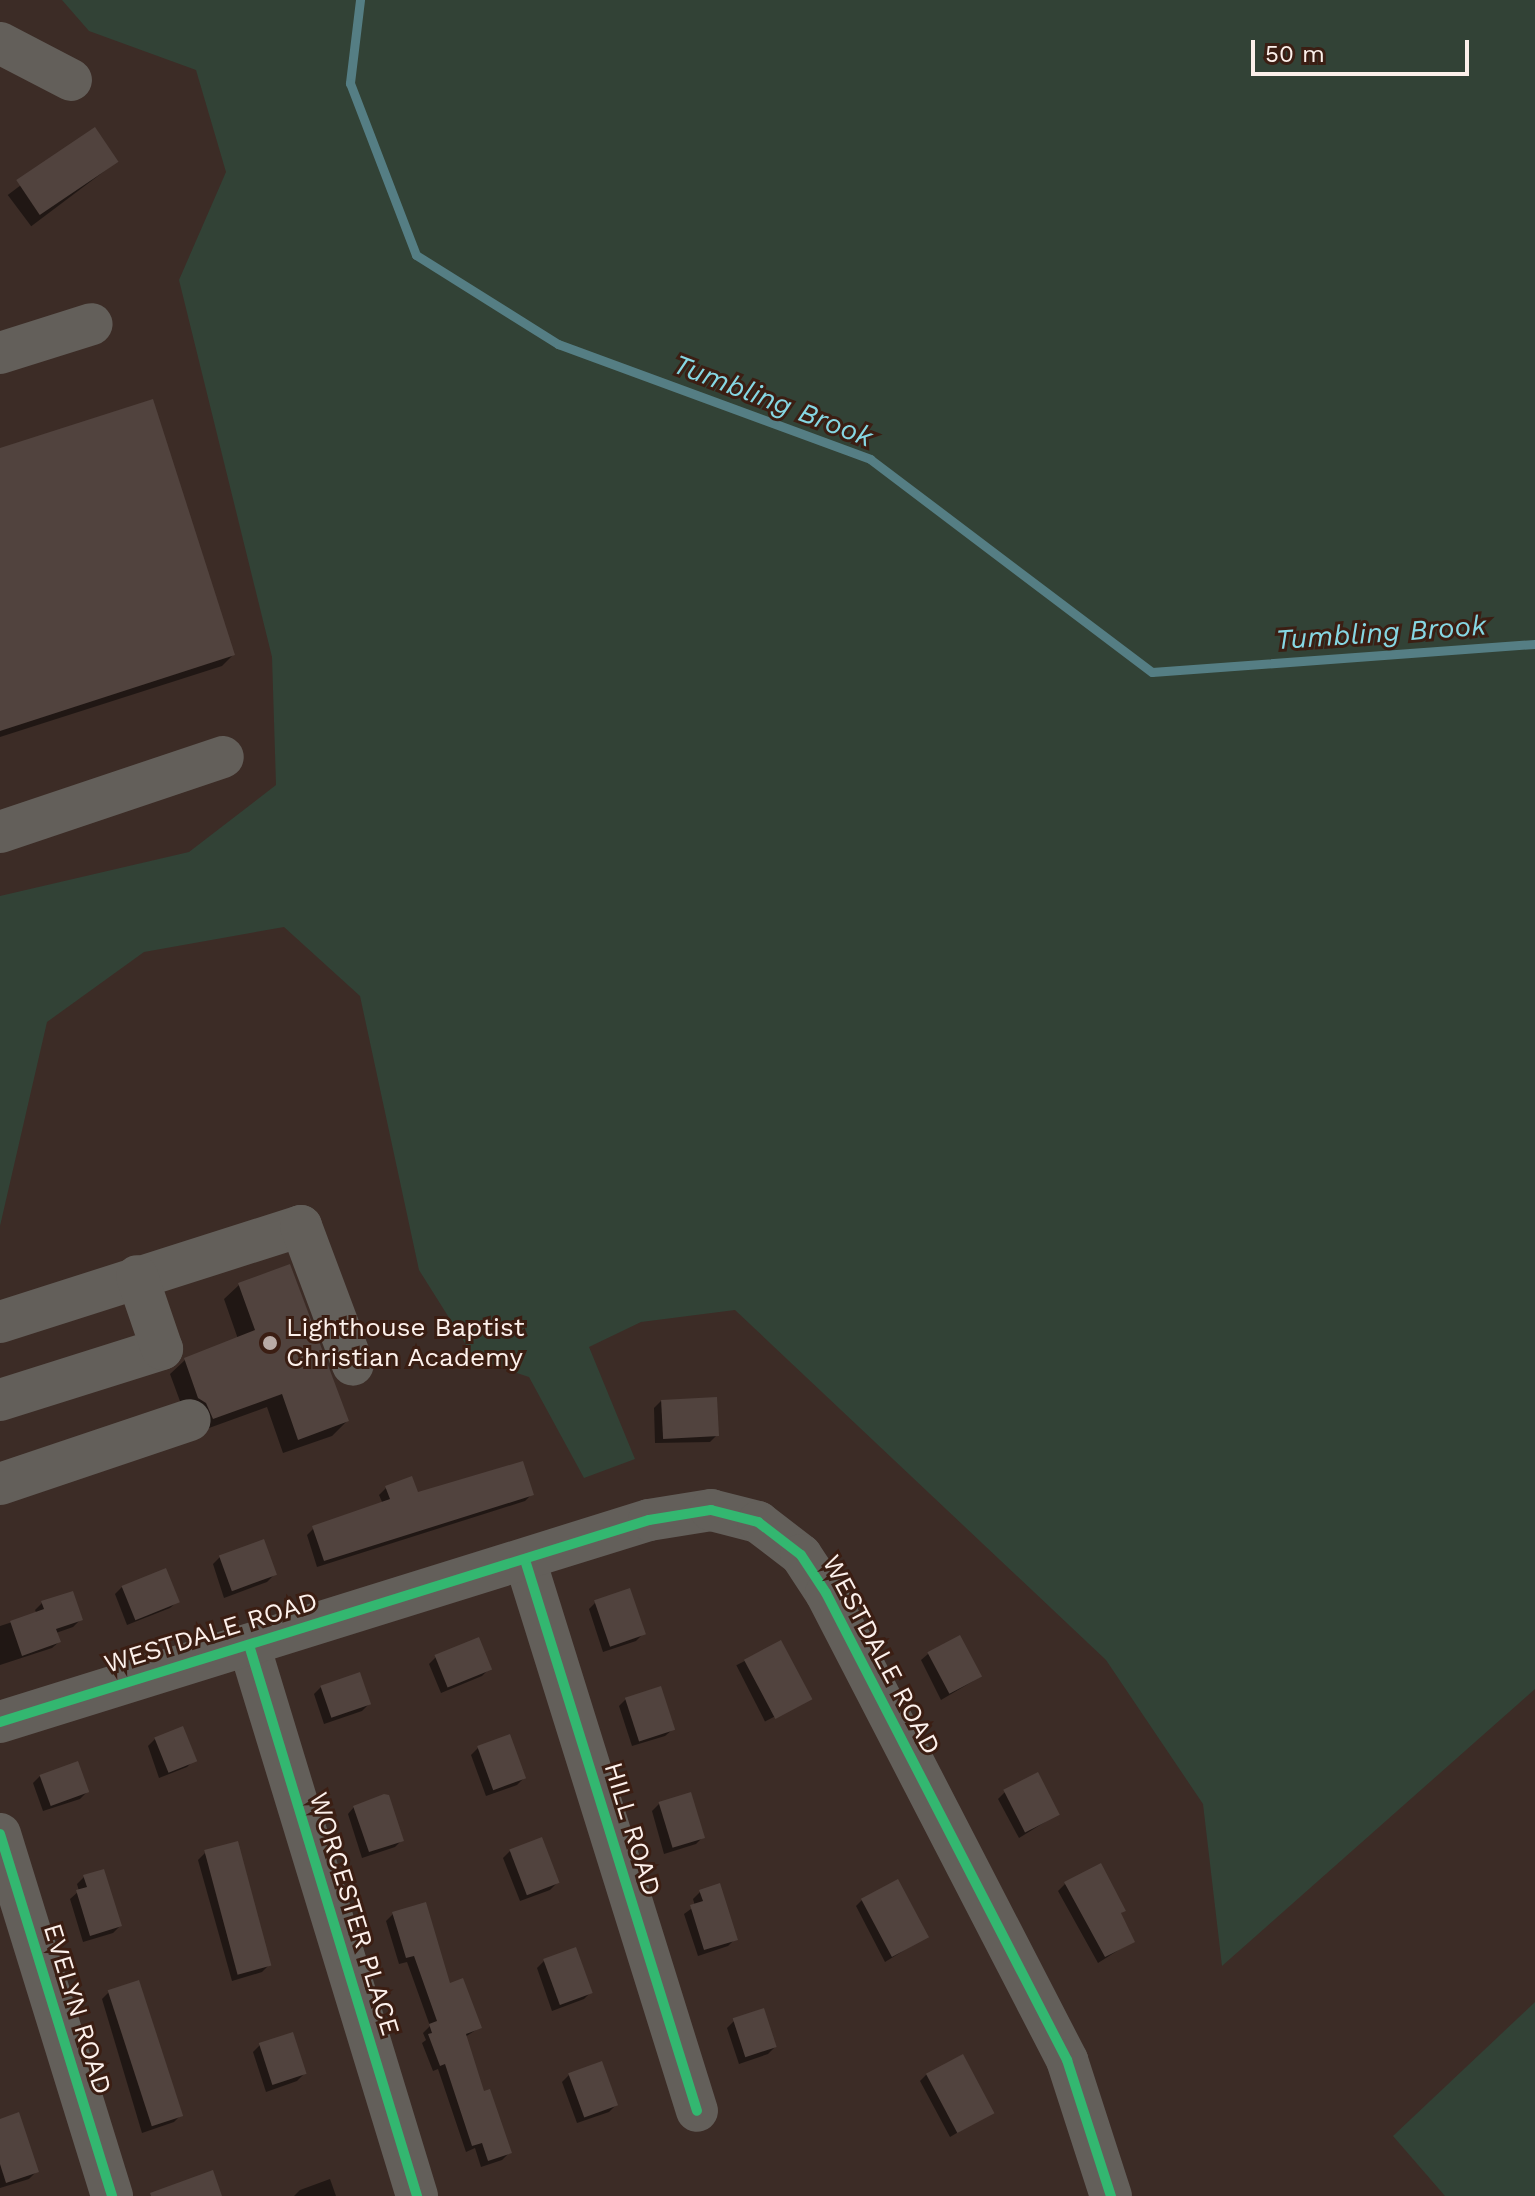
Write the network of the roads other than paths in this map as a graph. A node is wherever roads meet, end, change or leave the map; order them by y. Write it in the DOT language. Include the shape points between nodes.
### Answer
graph roads {
  1 [pos="0,43"];
  2 [pos="71,80"];
  3 [pos="92,324"];
  4 [pos="0,353"];
  5 [pos="223,757"];
  6 [pos="0,832"];
  7 [pos="137,1276"];
  8 [pos="0,1322"];
  9 [pos="353,1365"];
  10 [pos="0,1400"];
  11 [pos="190,1420"];
  12 [pos="0,1484"];
  13 [pos="525,1560"];
  14 [pos="249,1645"];
  15 [pos="0,1722"];
  16 [pos="0,1834"];
  17 [pos="697,2111"];
  18 [pos="112,2196"];
  19 [pos="417,2196"];
  20 [pos="1111,2196"];
  1 -- 2 [label="street"];
  3 -- 4 [label="street"];
  5 -- 6 [label="street"];
  7 -- 8 [label="street"];
  7 -- 9 [label="street" via="301,1226"];
  7 -- 10 [label="street" via="162,1349"];
  11 -- 12 [label="street"];
  13 -- 14 [label="street, WESTDALE ROAD"];
  13 -- 17 [label="street, HILL ROAD"];
  13 -- 20 [label="street, WESTDALE ROAD" via="649,1520 711,1510 758,1522 801,1555 833,1607 1067,2060"];
  14 -- 15 [label="street, WESTDALE ROAD"];
  14 -- 19 [label="street, WORCESTER PLACE"];
  16 -- 18 [label="street, EVELYN ROAD"];
}
